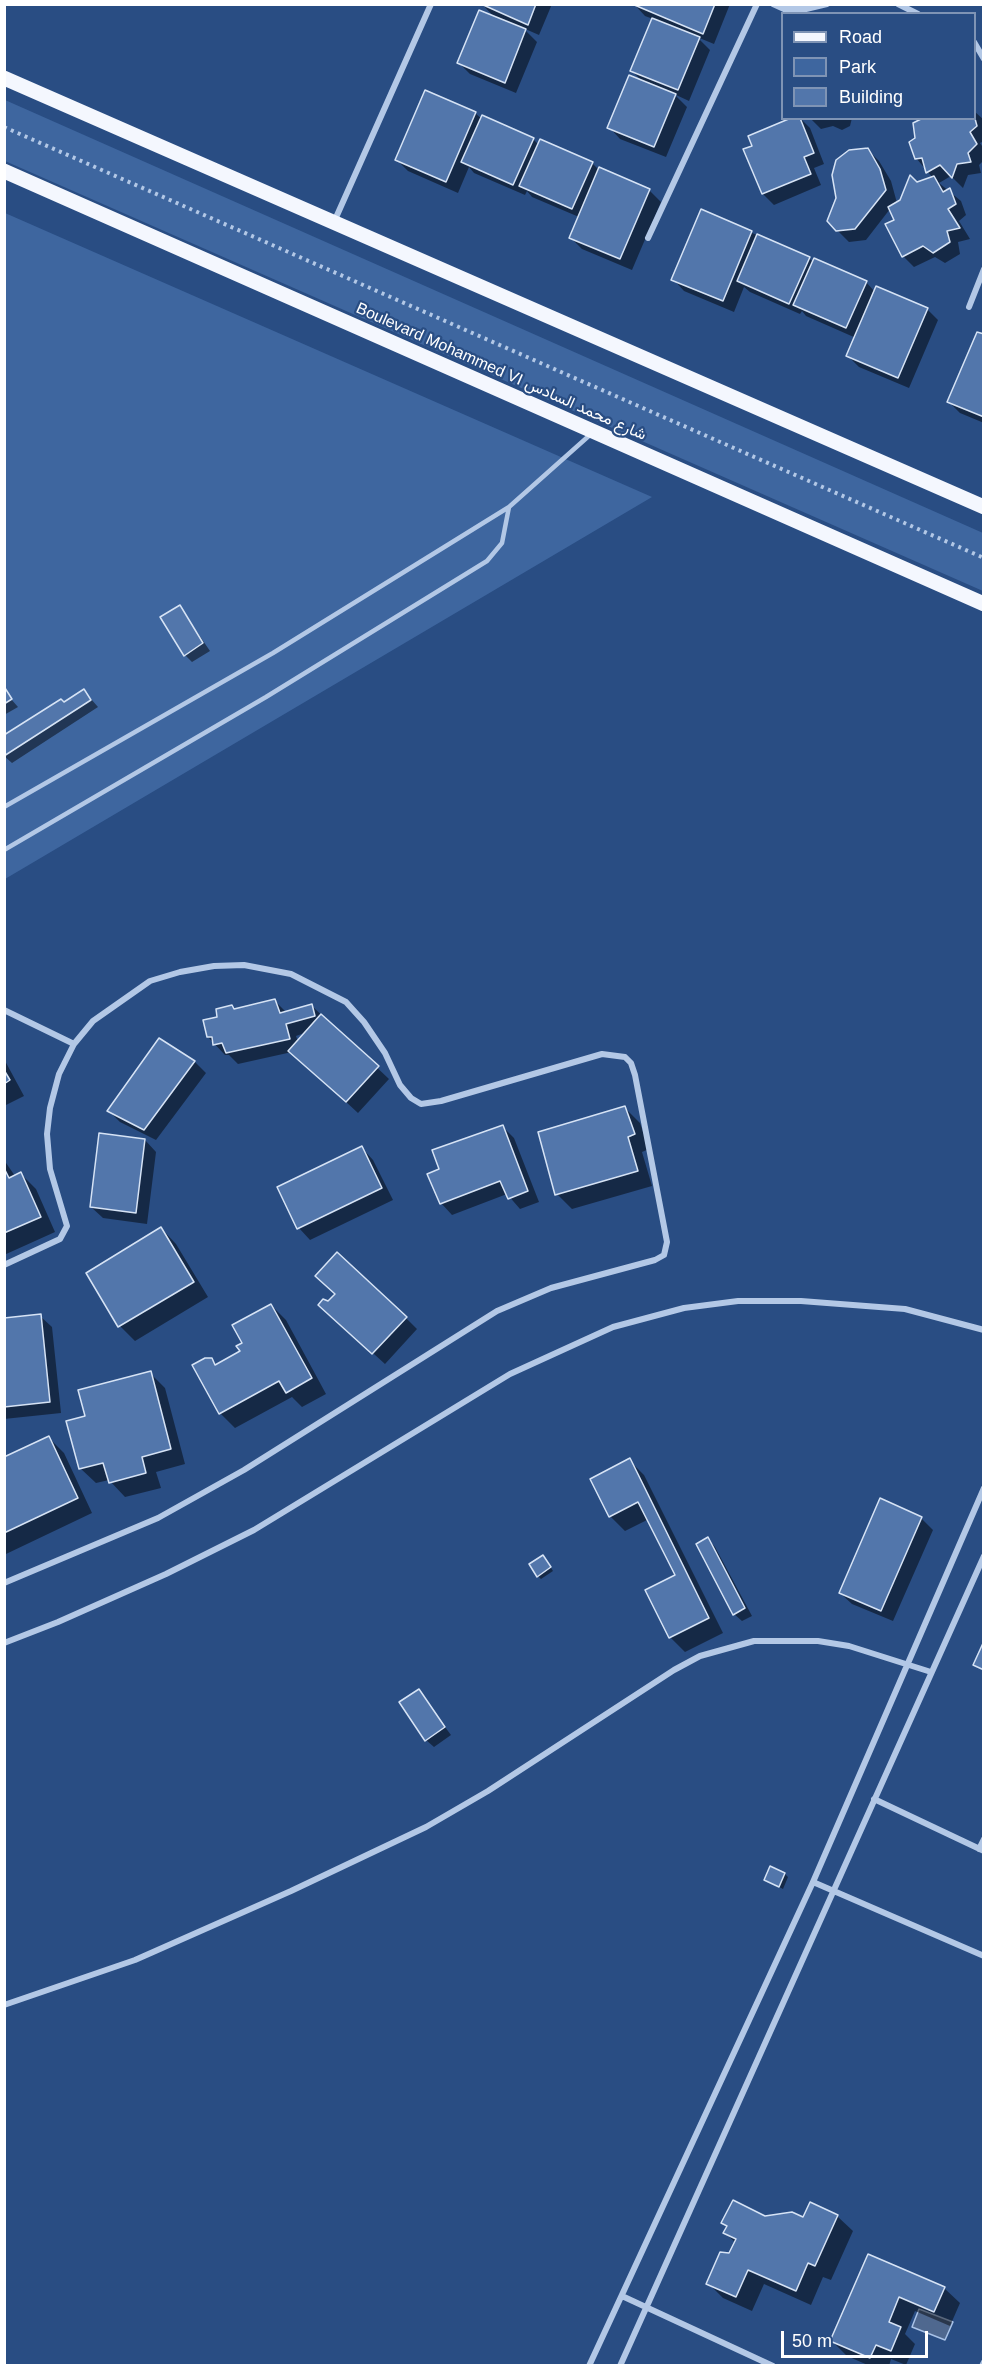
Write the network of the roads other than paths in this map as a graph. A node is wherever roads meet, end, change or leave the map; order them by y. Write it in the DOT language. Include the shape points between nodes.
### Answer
graph roads {
  1 [pos="431,4"];
  2 [pos="757,4"];
  3 [pos="773,4"];
  4 [pos="826,4"];
  5 [pos="898,4"];
  6 [pos="914,12"];
  7 [pos="976,44"];
  8 [pos="984,59"];
  9 [pos="4,78"];
  10 [pos="4,171"];
  11 [pos="334,222"];
  12 [pos="648,238"];
  13 [pos="984,269"];
  14 [pos="969,307"];
  15 [pos="593,432"];
  16 [pos="509,507"];
  17 [pos="984,507"];
  18 [pos="984,604"];
  19 [pos="4,807"];
  20 [pos="4,850"];
  21 [pos="4,1010"];
  22 [pos="74,1044"];
  23 [pos="4,1265"];
  24 [pos="984,1330"];
  25 [pos="984,1488"];
  26 [pos="984,1556"];
  27 [pos="4,1583"];
  28 [pos="4,1643"];
  29 [pos="908,1663"];
  30 [pos="931,1672"];
  31 [pos="874,1800"];
  32 [pos="984,1839"];
  33 [pos="981,1850"];
  34 [pos="813,1882"];
  35 [pos="834,1891"];
  36 [pos="984,1956"];
  37 [pos="4,2005"];
  38 [pos="622,2296"];
  39 [pos="648,2307"];
  40 [pos="589,2366"];
  41 [pos="620,2366"];
  42 [pos="773,2366"];
  1 -- 11 [label="street"];
  2 -- 12 [label="street"];
  3 -- 4 [label="street" via="784,9"];
  5 -- 6 [label="street"];
  7 -- 8 [label="street"];
  9 -- 11 [label="main road"];
  10 -- 15 [label="main road, Boulevard Mohammed VI شارع محمد السادس"];
  11 -- 17 [label="main road"];
  13 -- 14 [label="street"];
  15 -- 16 [label="lane"];
  15 -- 18 [label="main road, Boulevard Mohammed VI شارع محمد السادس"];
  16 -- 19 [label="lane" via="273,652"];
  16 -- 20 [label="lane" via="502,543 487,561 266,697"];
  21 -- 22 [label="street"];
  22 -- 23 [label="street" via="59,1074 47,1134 50,1169 67,1226 60,1239"];
  22 -- 27 [label="street" via="93,1021 150,981 214,966 244,965 291,974 346,1002 384,1053 400,1086 421,1104 602,1054 625,1057 635,1075 667,1242 664,1255 655,1260 561,1285 497,1311 336,1414 158,1518"];
  24 -- 28 [label="street" via="905,1309 791,1301 738,1301 684,1308 613,1327 510,1374 254,1530 166,1574"];
  25 -- 29 [label="street"];
  26 -- 30 [label="street"];
  29 -- 30 [label="street"];
  29 -- 34 [label="street"];
  29 -- 37 [label="street" via="849,1646 784,1639 754,1641 700,1656 426,1827 135,1960"];
  30 -- 31 [label="street"];
  31 -- 33 [label="street"];
  31 -- 35 [label="street"];
  32 -- 33 [label="street"];
  34 -- 35 [label="street"];
  34 -- 38 [label="street"];
  35 -- 36 [label="street"];
  35 -- 39 [label="street"];
  38 -- 39 [label="street"];
  38 -- 40 [label="street"];
  39 -- 41 [label="street"];
  39 -- 42 [label="street"];
}
